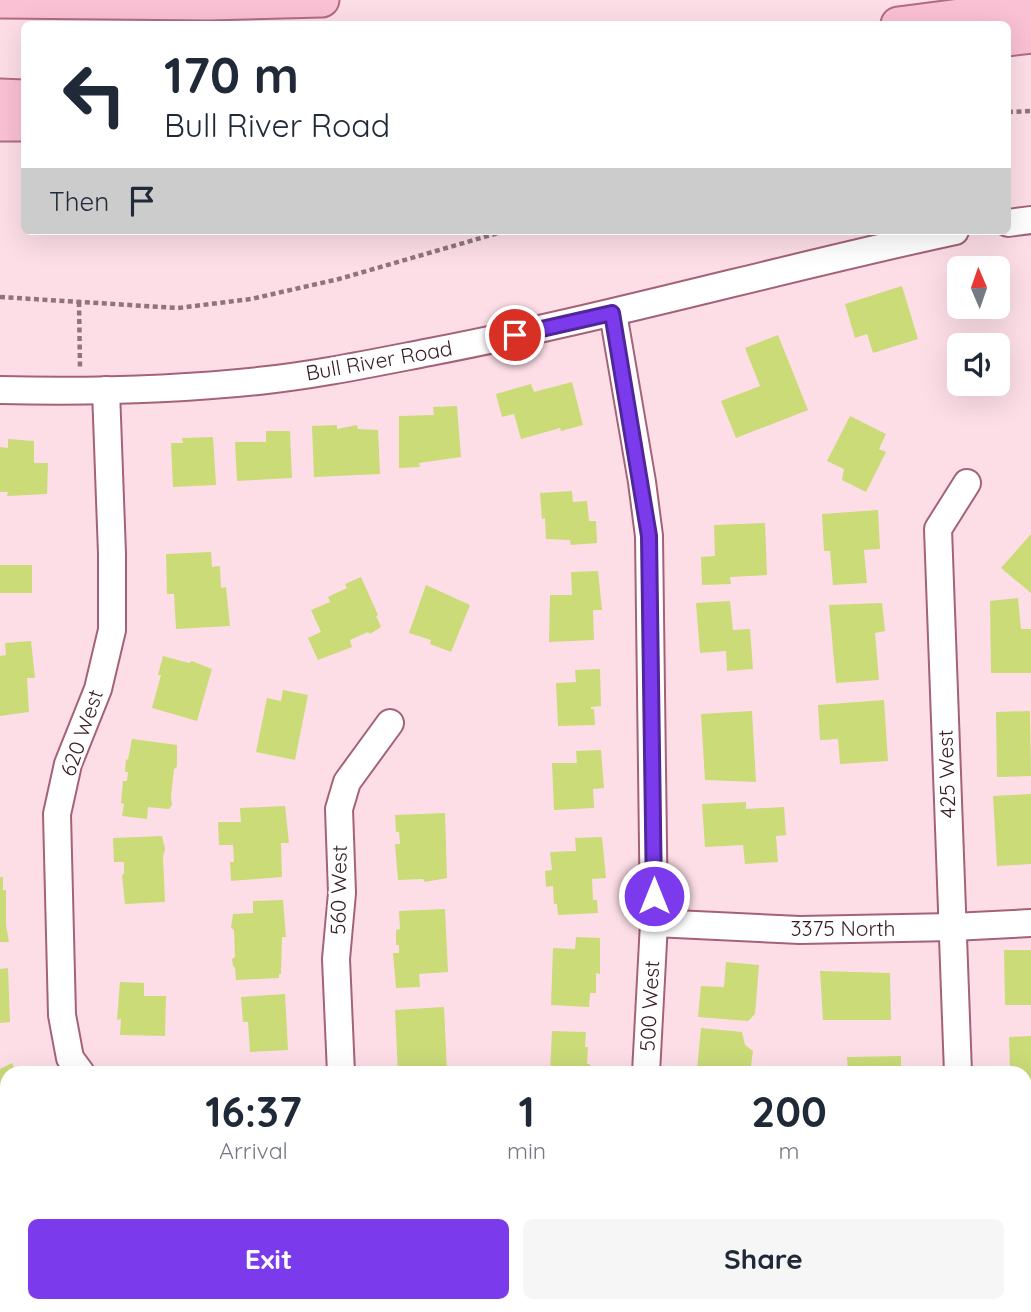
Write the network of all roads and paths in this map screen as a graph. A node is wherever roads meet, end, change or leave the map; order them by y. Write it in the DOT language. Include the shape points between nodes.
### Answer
graph roads {
  1 [pos="322,0"];
  2 [pos="0,1"];
  3 [pos="1031,7"];
  4 [pos="921,21"];
  5 [pos="1031,36"];
  6 [pos="1011,39"];
  7 [pos="0,96"];
  8 [pos="21,97"];
  9 [pos="1031,111"];
  10 [pos="1011,112"];
  11 [pos="0,124"];
  12 [pos="21,124"];
  13 [pos="1031,220"];
  14 [pos="1011,223"];
  15 [pos="491,235"];
  16 [pos="938,235"];
  17 [pos="0,297"];
  18 [pos="79,302"];
  19 [pos="612,313"];
  20 [pos="80,378"];
  21 [pos="0,390"];
  22 [pos="106,390"];
  23 [pos="967,483"];
  24 [pos="390,723"];
  25 [pos="654,923"];
  26 [pos="1031,923"];
  27 [pos="953,927"];
  28 [pos="75,1066"];
  29 [pos="341,1066"];
  30 [pos="646,1066"];
  31 [pos="958,1066"];
  1 -- 2 [label="main road"];
  3 -- 4 [label="main road"];
  5 -- 6 [label="main road"];
  7 -- 8 [label="main road"];
  9 -- 10 [label="path"];
  11 -- 12 [label="main road"];
  13 -- 14 [label="street"];
  15 -- 18 [label="path" via="251,299 177,308"];
  16 -- 19 [label="street, Bull River Road"];
  17 -- 18 [label="path"];
  18 -- 20 [label="path"];
  19 -- 22 [label="street, Bull River Road" via="327,371 259,381"];
  19 -- 25 [label="street, 500 West" via="649,536"];
  21 -- 22 [label="street, Bull River Road"];
  22 -- 28 [label="street, 620 West" via="112,630 98,689 68,764 57,814 62,1015 69,1058"];
  23 -- 27 [label="street, 425 West" via="939,529"];
  24 -- 29 [label="street, 560 West" via="347,782 339,809 342,893 336,959"];
  25 -- 27 [label="street, 3375 North" via="800,930"];
  25 -- 30 [label="street, 500 West"];
  26 -- 27 [label="street, 3375 North"];
  27 -- 31 [label="street, 425 West"];
}
